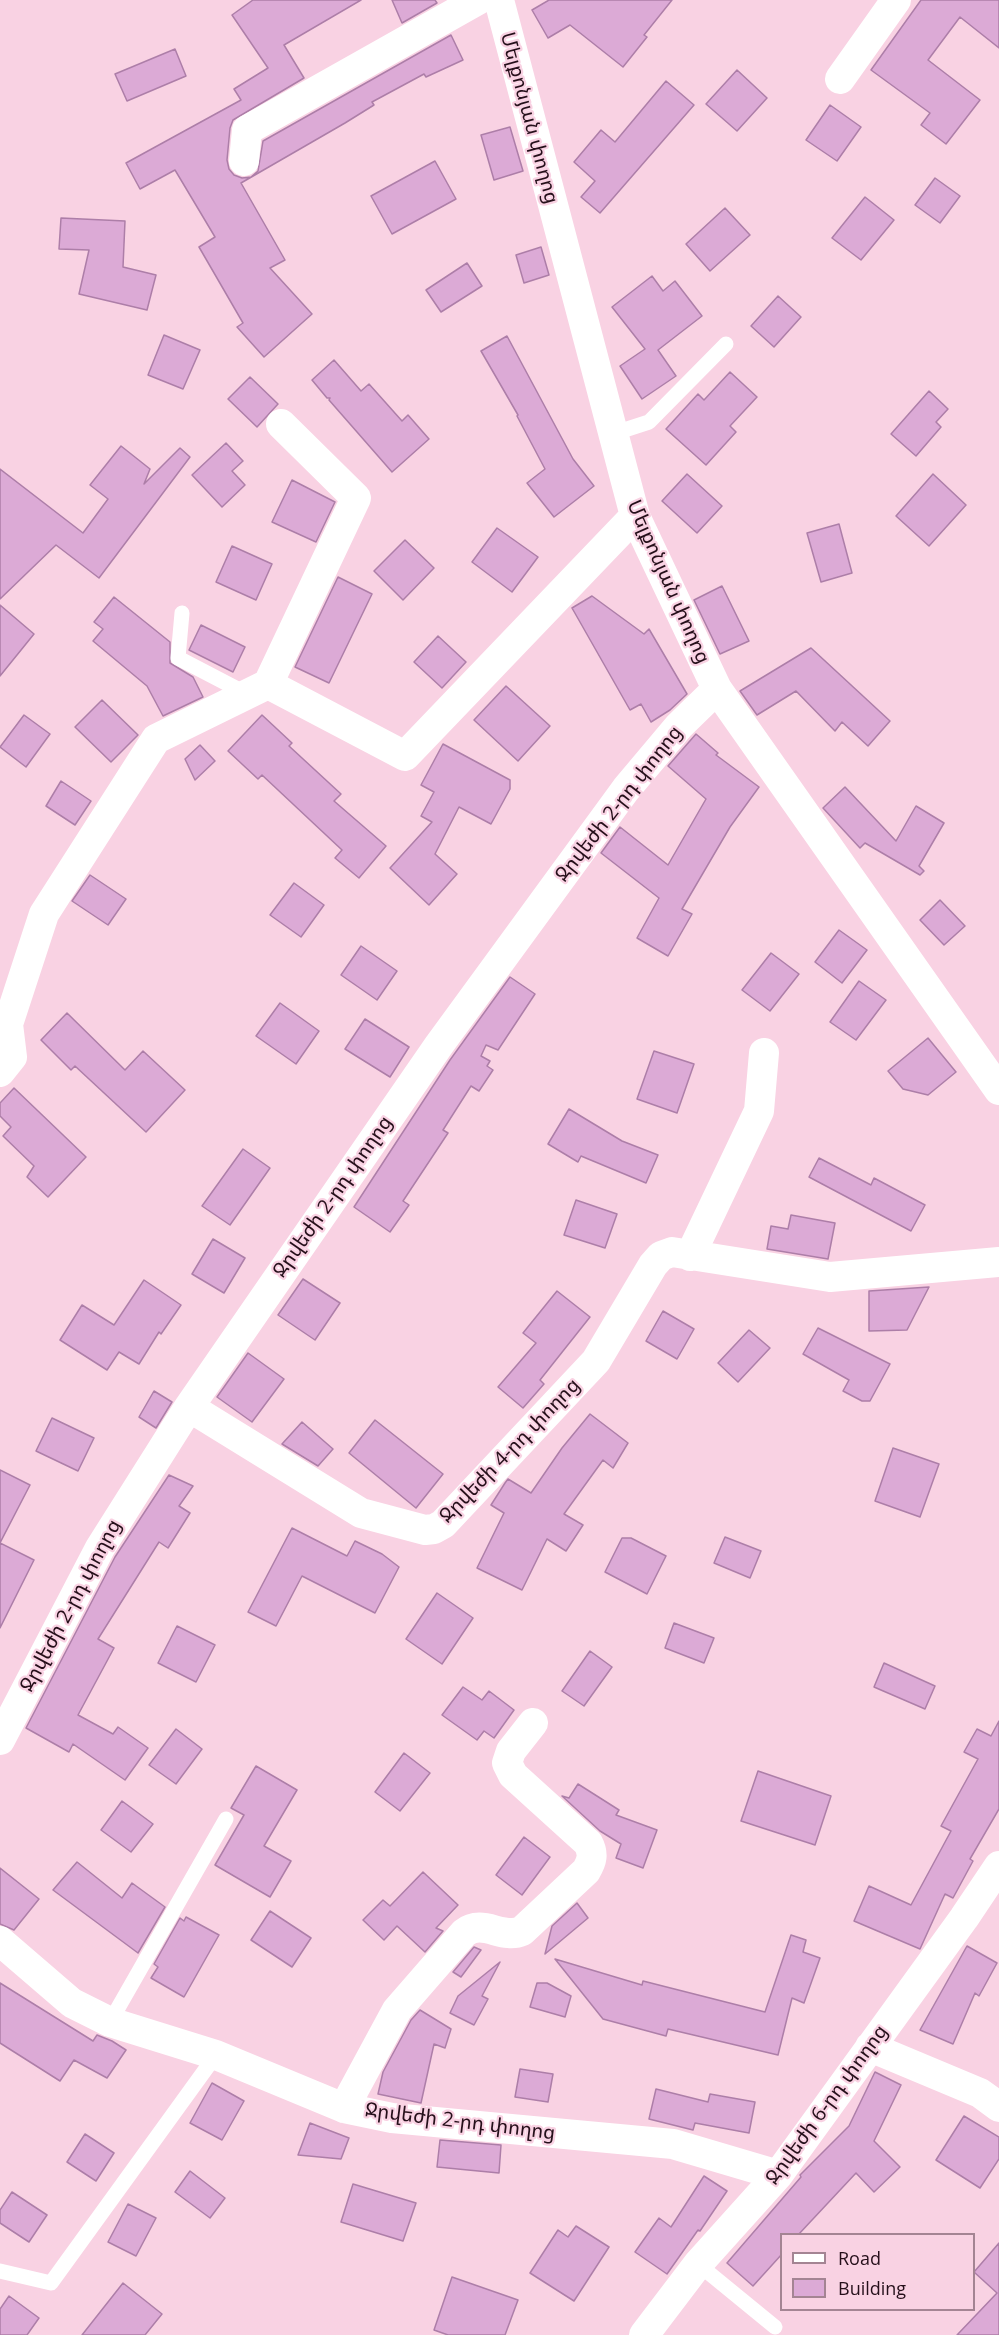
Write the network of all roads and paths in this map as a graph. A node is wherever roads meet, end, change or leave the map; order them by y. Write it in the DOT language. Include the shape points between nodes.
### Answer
graph roads {
  1 [pos="896,0"];
  2 [pos="499,3"];
  3 [pos="840,79"];
  4 [pos="244,161"];
  5 [pos="726,344"];
  6 [pos="281,424"];
  7 [pos="612,434"];
  8 [pos="634,516"];
  9 [pos="182,613"];
  10 [pos="257,689"];
  11 [pos="717,689"];
  12 [pos="764,1053"];
  13 [pos="0,1072"];
  14 [pos="999,1090"];
  15 [pos="690,1256"];
  16 [pos="999,1262"];
  17 [pos="189,1407"];
  18 [pos="533,1723"];
  19 [pos="0,1740"];
  20 [pos="226,1819"];
  21 [pos="999,1866"];
  22 [pos="0,1941"];
  23 [pos="110,2022"];
  24 [pos="870,2047"];
  25 [pos="216,2055"];
  26 [pos="999,2107"];
  27 [pos="344,2108"];
  28 [pos="778,2175"];
  29 [pos="698,2264"];
  30 [pos="0,2271"];
  31 [pos="775,2327"];
  32 [pos="644,2335"];
  1 -- 3 [label="street"];
  2 -- 4 [label="street" via="248,130"];
  2 -- 7 [label="street, Մելքոնյան փողոց"];
  5 -- 7 [label="lane" via="649,422"];
  6 -- 10 [label="street" via="356,498"];
  7 -- 8 [label="street, Մելքոնյան փողոց"];
  8 -- 10 [label="street" via="405,756"];
  8 -- 11 [label="street, Մելքոնյան փողոց"];
  9 -- 10 [label="lane" via="178,658"];
  10 -- 13 [label="street" via="156,739 44,914 8,1024 12,1057"];
  11 -- 14 [label="street, Մելքոնյան փողոց"];
  11 -- 17 [label="street, Ջրվեժի 2-րդ փողոց" via="679,726 626,789 439,1045"];
  12 -- 15 [label="street" via="759,1111"];
  15 -- 16 [label="street, Ջրվեժի 4-րդ փողոց" via="830,1276"];
  15 -- 17 [label="street, Ջրվեժի 4-րդ փողոց" via="672,1252 657,1260 596,1361 444,1524 434,1529 361,1513"];
  17 -- 19 [label="street, Ջրվեժի 2-րդ փողոց" via="100,1548"];
  18 -- 27 [label="street" via="511,1751 507,1763 513,1775 588,1843 593,1851 591,1862 522,1931 510,1934 480,1926 464,1933 397,2010"];
  20 -- 23 [label="lane"];
  21 -- 24 [label="street, Ջրվեժի 6-րդ փողոց"];
  22 -- 23 [label="street, Ջրվեժի 2-րդ փողոց" via="72,2003"];
  23 -- 25 [label="street, Ջրվեժի 2-րդ փողոց"];
  24 -- 26 [label="street" via="980,2093"];
  24 -- 28 [label="street, Ջրվեժի 6-րդ փողոց"];
  25 -- 27 [label="street, Ջրվեժի 2-րդ փողոց"];
  25 -- 30 [label="lane" via="51,2283"];
  27 -- 28 [label="street, Ջրվեժի 2-րդ փողոց" via="392,2118 673,2144"];
  28 -- 29 [label="street, Ջրվեժի 6-րդ փողոց"];
  29 -- 31 [label="lane"];
  29 -- 32 [label="street, Ջրվեժի 6-րդ փողոց"];
}
